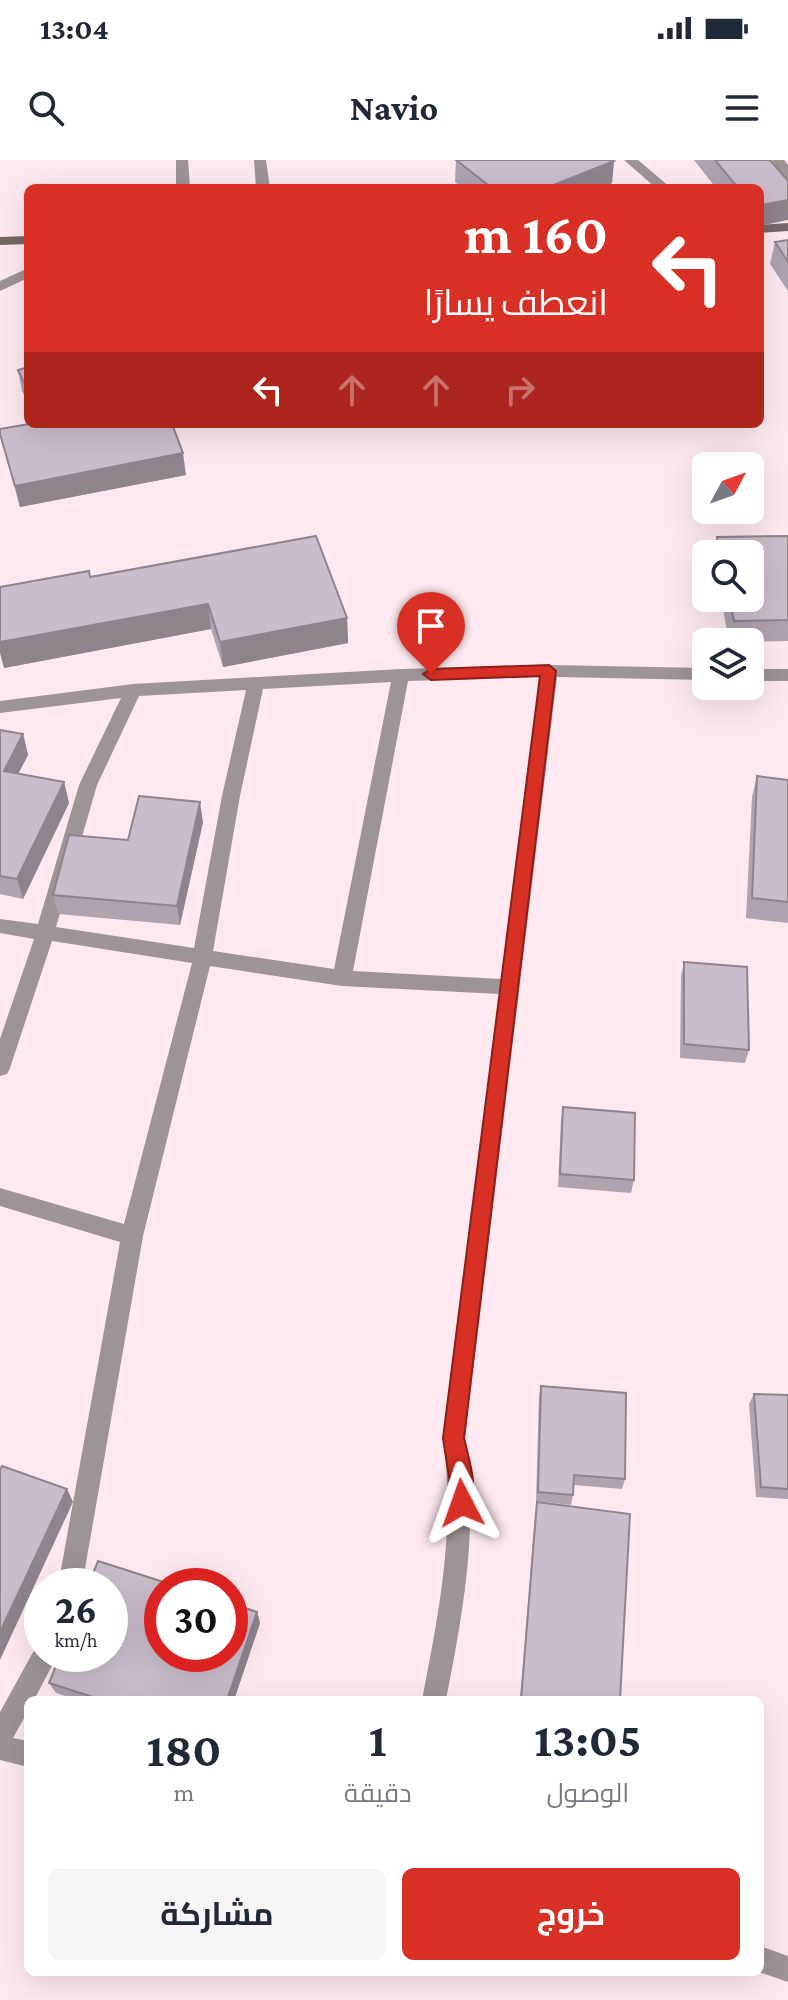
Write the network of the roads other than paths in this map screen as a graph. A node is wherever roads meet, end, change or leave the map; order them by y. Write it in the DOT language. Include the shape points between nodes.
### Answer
graph roads {
  1 [pos="182,160"];
  2 [pos="260,160"];
  3 [pos="630,160"];
  4 [pos="778,160"];
  5 [pos="788,175"];
  6 [pos="183,184"];
  7 [pos="263,184"];
  8 [pos="659,184"];
  9 [pos="788,227"];
  10 [pos="764,229"];
  11 [pos="24,240"];
  12 [pos="0,241"];
  13 [pos="24,274"];
  14 [pos="0,287"];
  15 [pos="549,671"];
  16 [pos="692,674"];
  17 [pos="401,675"];
  18 [pos="764,675"];
  19 [pos="788,675"];
  20 [pos="255,686"];
  21 [pos="133,690"];
  22 [pos="0,707"];
  23 [pos="0,926"];
  24 [pos="45,934"];
  25 [pos="202,959"];
  26 [pos="342,978"];
  27 [pos="509,987"];
  28 [pos="0,1068"];
  29 [pos="0,1197"];
  30 [pos="132,1236"];
  31 [pos="73,1568"];
  32 [pos="36,1672"];
  33 [pos="435,1696"];
  34 [pos="0,1737"];
  35 [pos="0,1747"];
  36 [pos="24,1753"];
  37 [pos="764,1960"];
  38 [pos="788,1969"];
  1 -- 6 [label="street"];
  2 -- 7 [label="street"];
  3 -- 8 [label="street"];
  4 -- 5 [label="street"];
  9 -- 10 [label="main road"];
  11 -- 12 [label="main road"];
  13 -- 14 [label="street"];
  15 -- 16 [label="street"];
  15 -- 17 [label="street"];
  15 -- 27 [label="street"];
  17 -- 20 [label="street"];
  17 -- 26 [label="street"];
  18 -- 19 [label="street"];
  20 -- 21 [label="street"];
  20 -- 25 [label="street"];
  21 -- 22 [label="street"];
  21 -- 24 [label="street" via="88,785"];
  23 -- 24 [label="street"];
  24 -- 25 [label="street"];
  24 -- 28 [label="street"];
  25 -- 26 [label="street"];
  25 -- 30 [label="street"];
  26 -- 27 [label="street"];
  27 -- 33 [label="street" via="454,1438 462,1478 461,1553"];
  29 -- 30 [label="street"];
  30 -- 31 [label="street"];
  32 -- 34 [label="street"];
  35 -- 36 [label="street"];
  37 -- 38 [label="street"];
}
